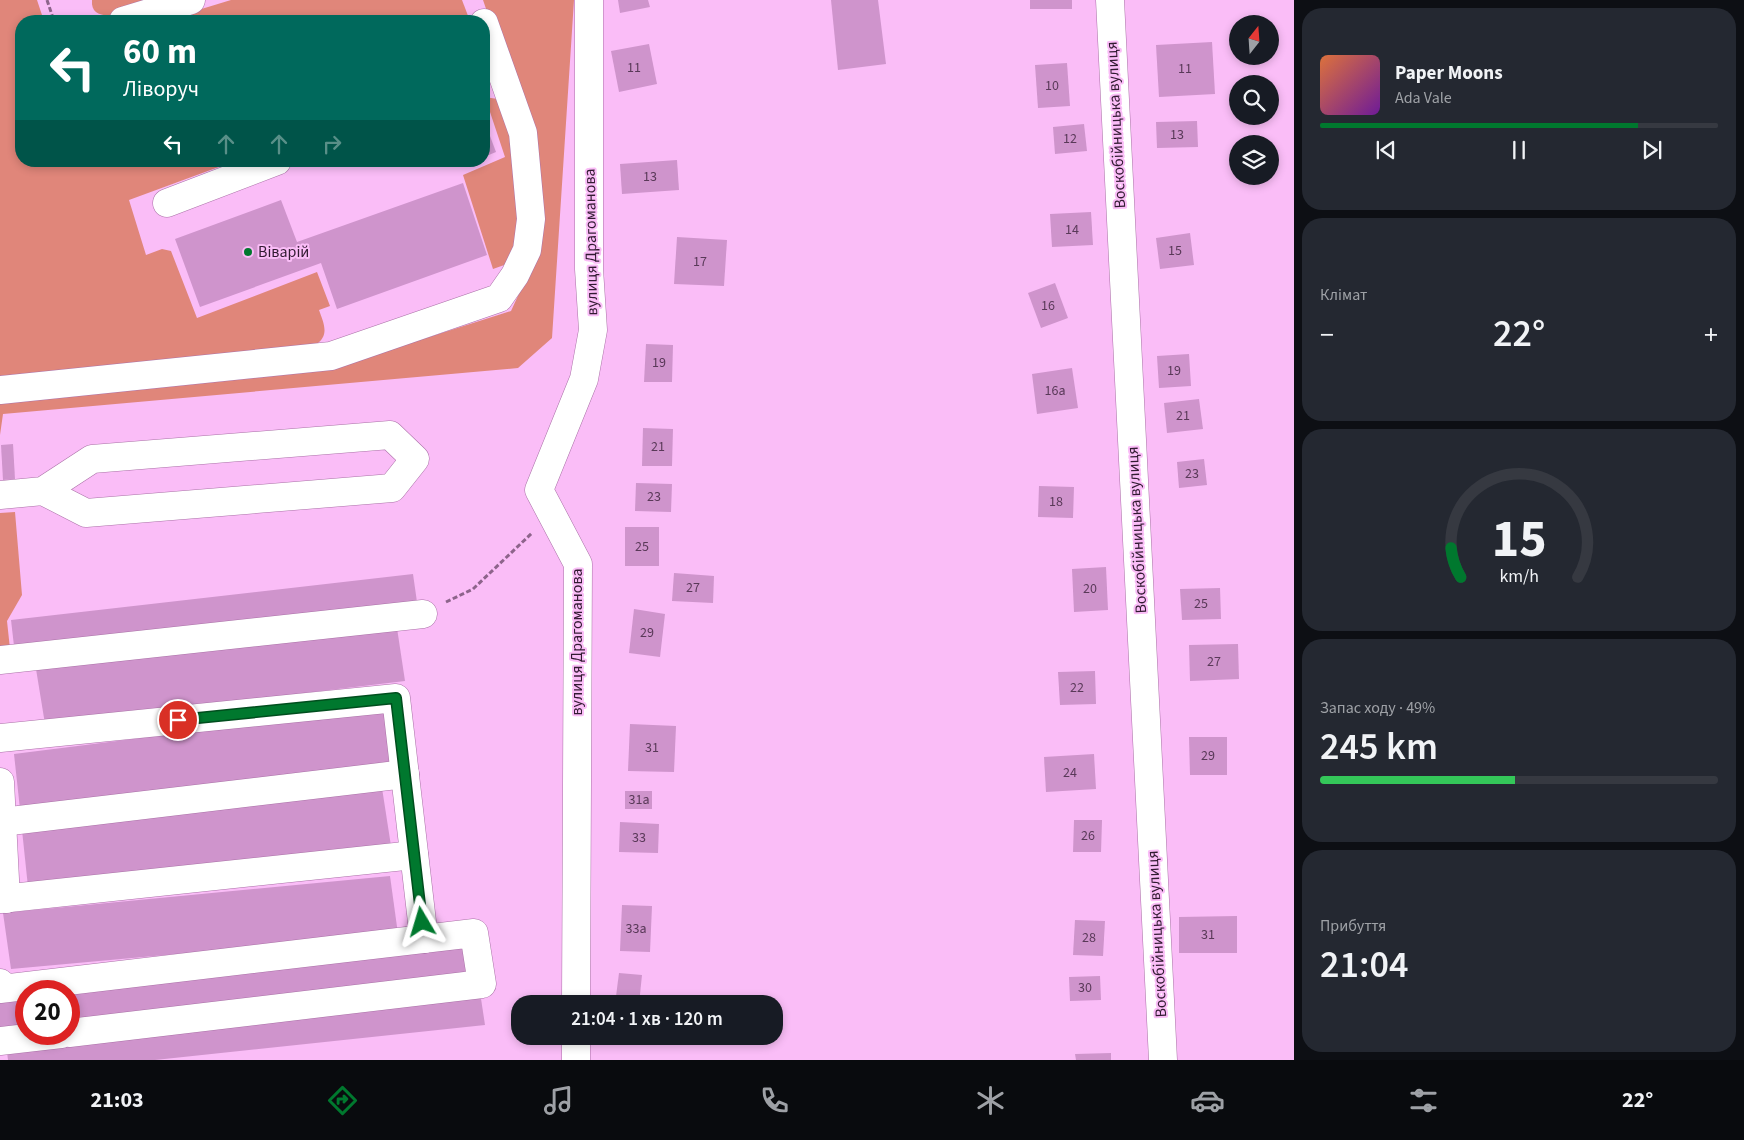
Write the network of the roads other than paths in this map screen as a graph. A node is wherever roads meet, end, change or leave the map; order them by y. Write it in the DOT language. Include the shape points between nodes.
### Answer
graph roads {
  1 [pos="191,0"];
  2 [pos="476,0"];
  3 [pos="589,0"];
  4 [pos="1110,0"];
  5 [pos="142,15"];
  6 [pos="481,15"];
  7 [pos="490,60"];
  8 [pos="493,79"];
  9 [pos="261,167"];
  10 [pos="167,203"];
  11 [pos="0,390"];
  12 [pos="43,490"];
  13 [pos="0,495"];
  14 [pos="423,614"];
  15 [pos="0,660"];
  16 [pos="0,738"];
  17 [pos="404,774"];
  18 [pos="0,782"];
  19 [pos="2,822"];
  20 [pos="414,855"];
  21 [pos="3,899"];
  22 [pos="424,939"];
  23 [pos="0,983"];
  24 [pos="0,989"];
  25 [pos="576,995"];
  26 [pos="80,1032"];
  27 [pos="15,1039"];
  28 [pos="0,1041"];
  29 [pos="576,1045"];
  30 [pos="576,1060"];
  31 [pos="1164,1060"];
  1 -- 5 [label="street"];
  2 -- 6 [label="street"];
  3 -- 25 [label="street, вулиця Драгоманова" via="589,270 593,330 584,379 539,490 578,564"];
  4 -- 31 [label="street, Воскобійницька вулиця"];
  7 -- 8 [label="street"];
  8 -- 11 [label="street" via="523,133 531,218 527,250 515,276 499,298 331,356"];
  9 -- 10 [label="street"];
  12 -- 12 [label="street" via="92,459 390,435 415,459 392,488 86,513"];
  12 -- 13 [label="street"];
  14 -- 15 [label="street"];
  16 -- 17 [label="street" via="396,698"];
  17 -- 19 [label="street"];
  17 -- 20 [label="street"];
  18 -- 19 [label="street"];
  19 -- 21 [label="street"];
  20 -- 21 [label="street"];
  20 -- 22 [label="street"];
  22 -- 24 [label="street"];
  22 -- 26 [label="street" via="474,933 482,984"];
  23 -- 24 [label="street"];
  27 -- 28 [label="street"];
  29 -- 30 [label="street"];
}
